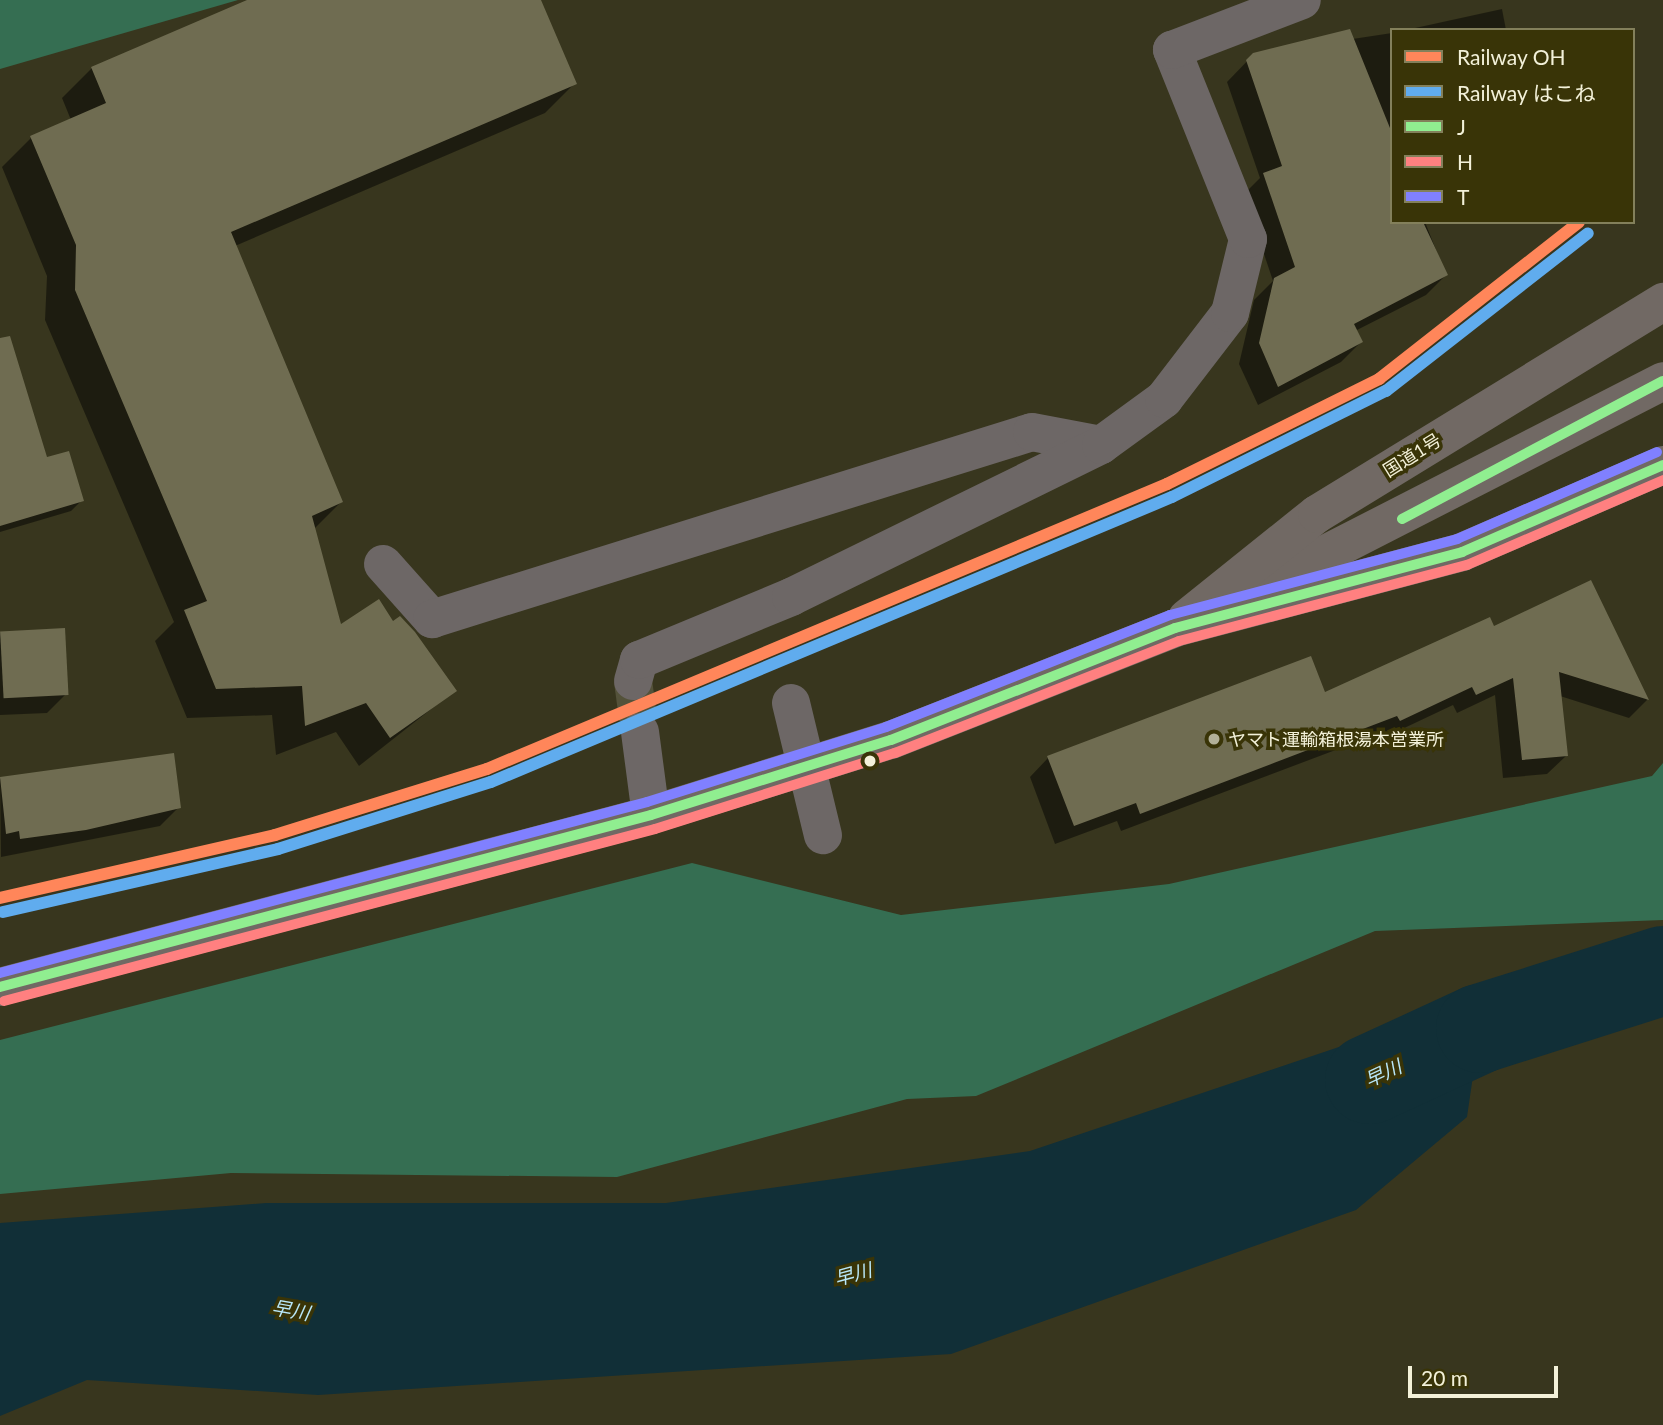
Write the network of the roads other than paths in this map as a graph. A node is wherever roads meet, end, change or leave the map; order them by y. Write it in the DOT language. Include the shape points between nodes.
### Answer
graph roads {
  1 [pos="1302,0"];
  2 [pos="1663,302"];
  3 [pos="1663,381"];
  4 [pos="1101,445"];
  5 [pos="1663,465"];
  6 [pos="383,564"];
  7 [pos="1175,628"];
  8 [pos="633,681"];
  9 [pos="791,703"];
  10 [pos="640,732"];
  11 [pos="651,814"];
  12 [pos="823,835"];
  13 [pos="0,987"];
  1 -- 4 [label="street" via="1172,50 1248,239 1230,313 1164,399"];
  2 -- 7 [label="highway, 国道1号" via="1317,514"];
  3 -- 7 [label="highway" via="1399,521"];
  4 -- 6 [label="street" via="1032,432 432,619"];
  4 -- 8 [label="street" via="791,597 639,660"];
  5 -- 7 [label="highway, 国道1号" via="1462,552"];
  7 -- 11 [label="highway, 国道1号" via="891,740"];
  9 -- 12 [label="street, bridge"];
  10 -- 11 [label="street"];
  11 -- 13 [label="highway, 国道1号"];
}
